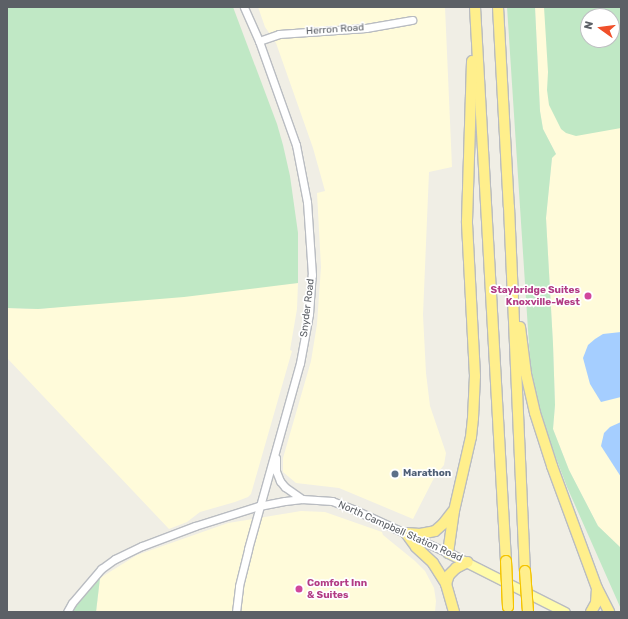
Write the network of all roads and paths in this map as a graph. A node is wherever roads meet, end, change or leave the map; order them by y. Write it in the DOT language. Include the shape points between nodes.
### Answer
graph roads {
  1 [pos="244,7"];
  2 [pos="474,7"];
  3 [pos="498,7"];
  4 [pos="412,20"];
  5 [pos="259,41"];
  6 [pos="511,251"];
  7 [pos="276,448"];
  8 [pos="302,499"];
  9 [pos="259,506"];
  10 [pos="454,511"];
  11 [pos="406,533"];
  12 [pos="448,553"];
  13 [pos="468,562"];
  14 [pos="446,584"];
  15 [pos="597,588"];
  16 [pos="508,609"];
  17 [pos="67,612"];
  18 [pos="236,612"];
  19 [pos="454,612"];
  20 [pos="528,612"];
  21 [pos="564,612"];
  22 [pos="591,612"];
  23 [pos="609,612"];
  1 -- 5 [label="street, Snyder Road"];
  2 -- 10 [label="highway" via="468,198 475,376 471,437"];
  2 -- 16 [label="highway, bridge"];
  3 -- 6 [label="highway"];
  4 -- 5 [label="street, Herron Road" via="366,28 279,34"];
  5 -- 7 [label="street, Snyder Road" via="296,145 307,202 312,275 305,340"];
  6 -- 15 [label="highway" via="526,374 535,413"];
  6 -- 20 [label="highway, bridge"];
  7 -- 8 [label="street" via="276,466 280,481"];
  7 -- 9 [label="street, Snyder Road"];
  8 -- 9 [label="street, North Campbell Station Road"];
  8 -- 11 [label="street, North Campbell Station Road" via="332,501"];
  9 -- 17 [label="street, North Campbell Station Road" via="188,528 115,559 99,572"];
  9 -- 18 [label="street, Snyder Road" via="239,586"];
  10 -- 11 [label="highway" via="434,530 420,534"];
  10 -- 12 [label="highway"];
  11 -- 12 [label="street, North Campbell Station Road"];
  11 -- 14 [label="highway" via="433,563"];
  12 -- 13 [label="main road, North Campbell Station Road"];
  13 -- 14 [label="highway" via="448,575"];
  13 -- 21 [label="main road, North Campbell Station Road"];
  14 -- 19 [label="highway"];
  15 -- 22 [label="highway" via="596,603"];
  15 -- 23 [label="highway"];
}
